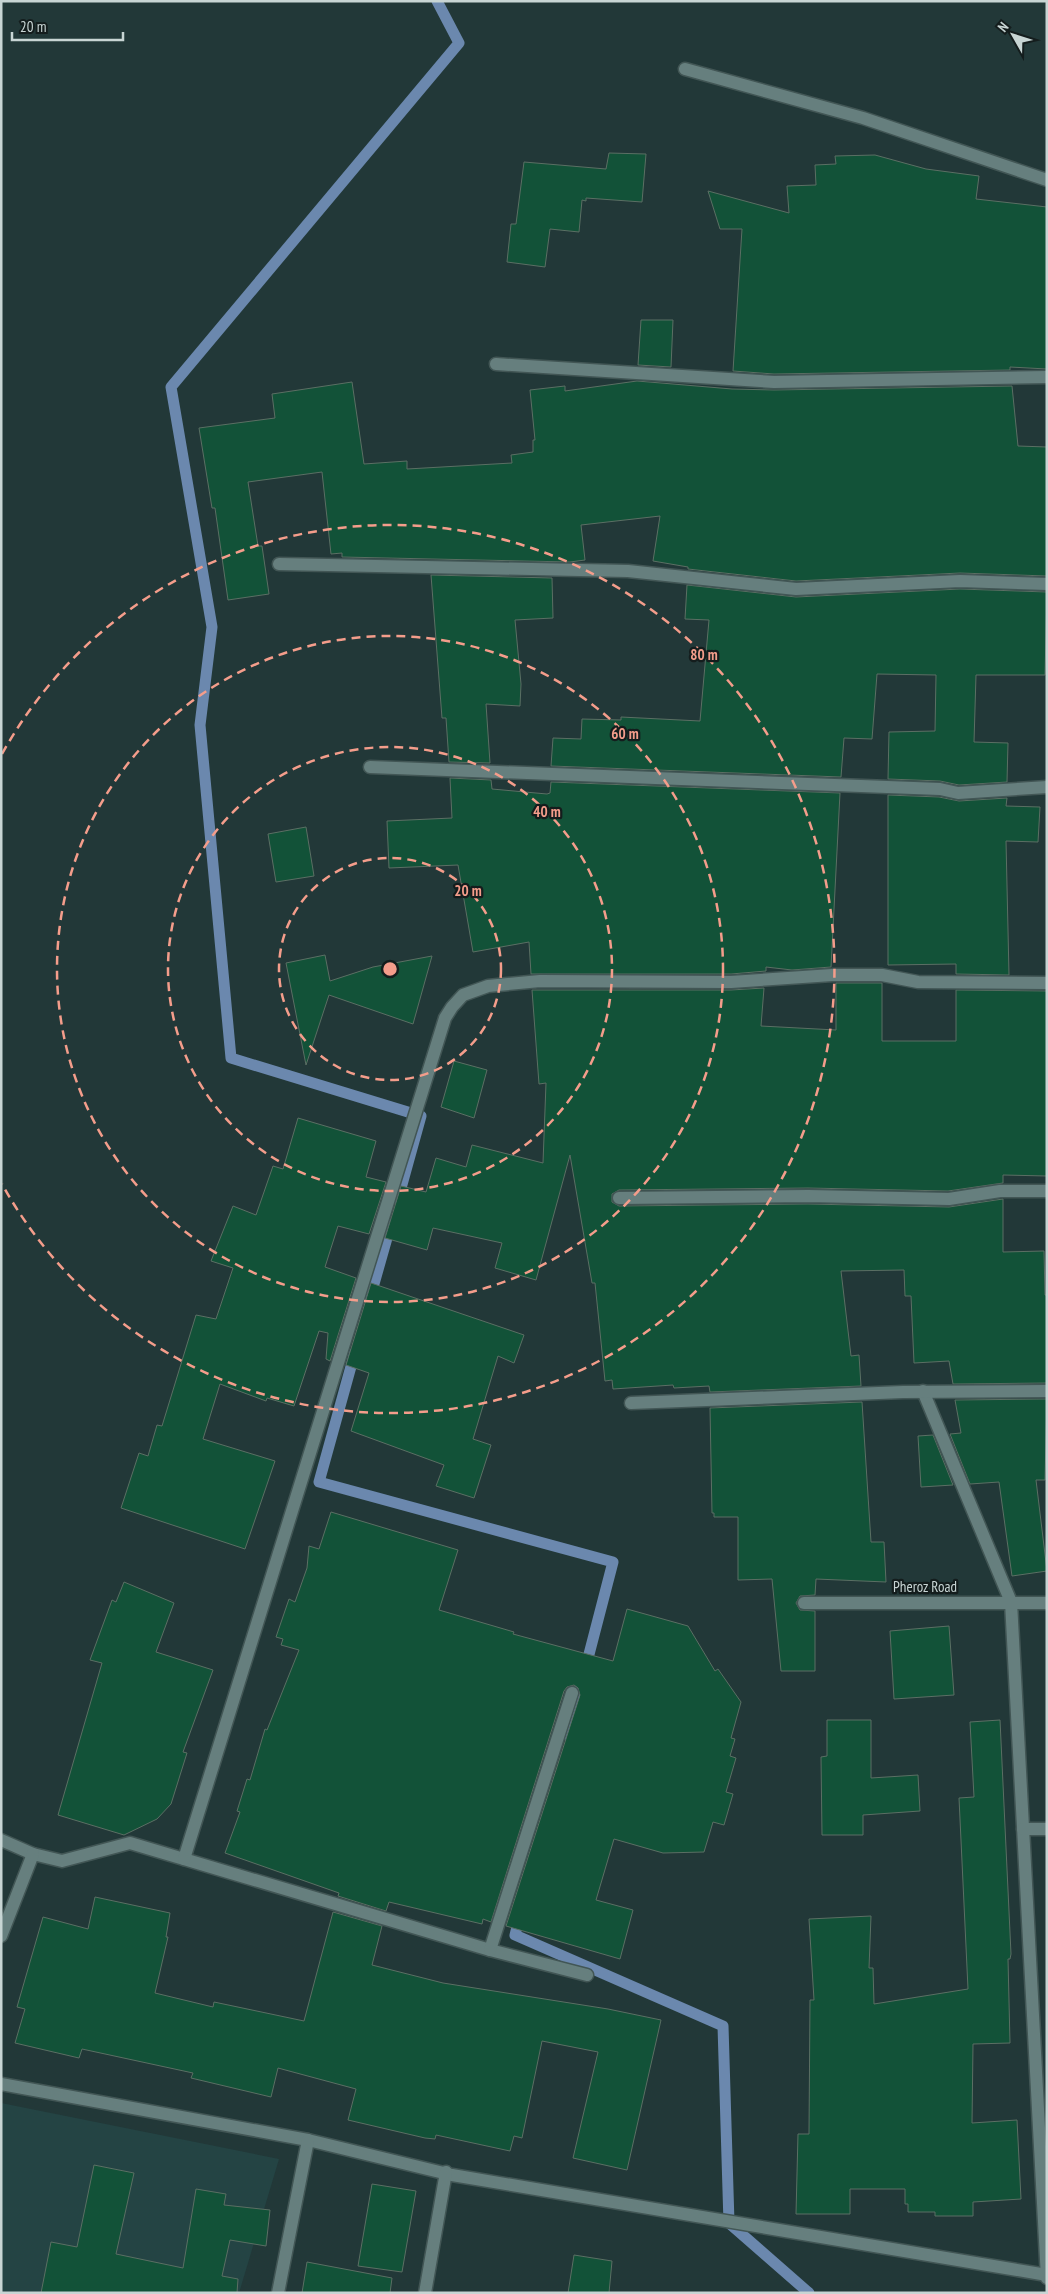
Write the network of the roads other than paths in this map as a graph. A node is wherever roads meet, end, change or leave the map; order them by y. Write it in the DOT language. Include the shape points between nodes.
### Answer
graph roads {
  1 [pos="686,69"];
  2 [pos="1047,180"];
  3 [pos="496,364"];
  4 [pos="1047,377"];
  5 [pos="279,564"];
  6 [pos="1047,584"];
  7 [pos="370,767"];
  8 [pos="1047,787"];
  9 [pos="1047,983"];
  10 [pos="1047,1190"];
  11 [pos="619,1198"];
  12 [pos="923,1391"];
  13 [pos="1047,1391"];
  14 [pos="631,1403"];
  15 [pos="1011,1602"];
  16 [pos="804,1603"];
  17 [pos="1047,1603"];
  18 [pos="572,1693"];
  19 [pos="1023,1829"];
  20 [pos="1047,1829"];
  21 [pos="1,1840"];
  22 [pos="33,1854"];
  23 [pos="184,1859"];
  24 [pos="1,1936"];
  25 [pos="490,1950"];
  26 [pos="588,1975"];
  27 [pos="1,2084"];
  28 [pos="308,2140"];
  29 [pos="446,2172"];
  30 [pos="1047,2276"];
  31 [pos="278,2293"];
  32 [pos="425,2293"];
  1 -- 2 [label="street" via="863,118"];
  3 -- 4 [label="street" via="774,382"];
  5 -- 6 [label="street" via="628,571 796,589 960,581"];
  7 -- 8 [label="street" via="940,788 958,793"];
  9 -- 23 [label="street" via="918,982 882,975 731,982 540,981 488,986 463,995 445,1018"];
  10 -- 11 [label="street" via="1000,1191 950,1199 808,1196"];
  12 -- 13 [label="street"];
  12 -- 14 [label="street"];
  12 -- 15 [label="street"];
  15 -- 16 [label="street, Pheroz Road"];
  15 -- 17 [label="street, Pheroz Road"];
  15 -- 19 [label="street"];
  18 -- 25 [label="street"];
  19 -- 20 [label="street"];
  19 -- 30 [label="street"];
  21 -- 22 [label="street"];
  22 -- 23 [label="street" via="62,1860 130,1844"];
  22 -- 24 [label="street"];
  23 -- 25 [label="street"];
  25 -- 26 [label="street"];
  27 -- 28 [label="street"];
  28 -- 29 [label="street"];
  28 -- 31 [label="street"];
  29 -- 30 [label="street"];
  29 -- 32 [label="street"];
}
